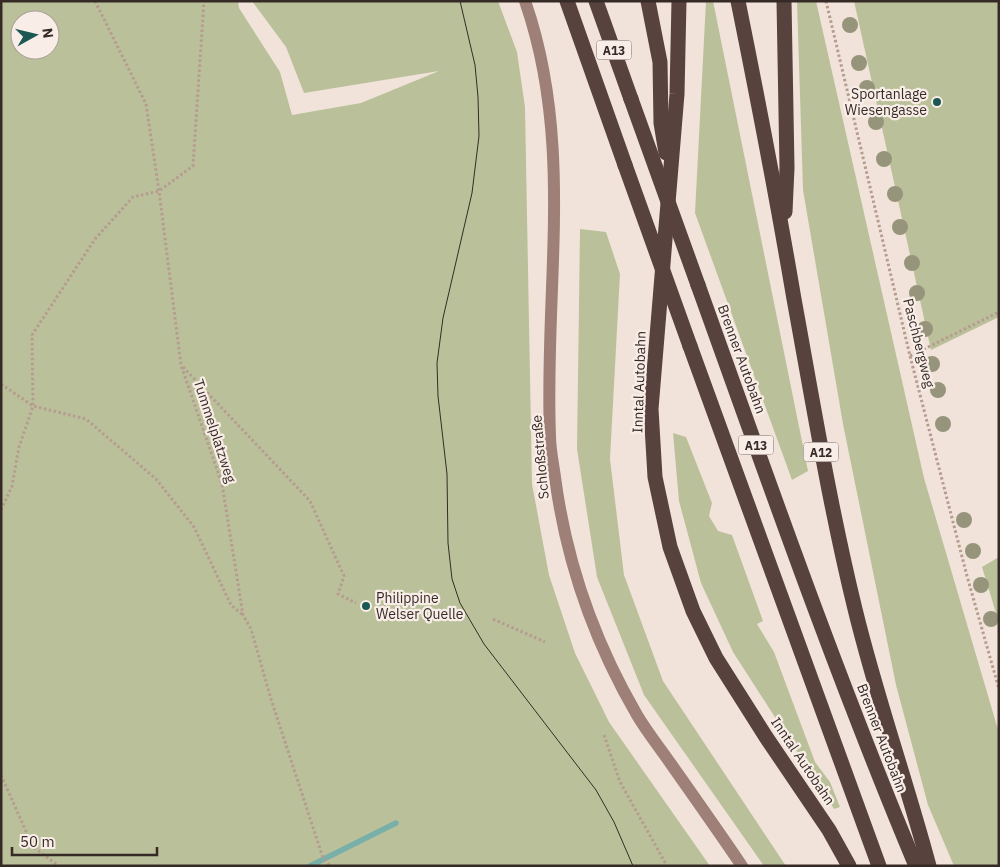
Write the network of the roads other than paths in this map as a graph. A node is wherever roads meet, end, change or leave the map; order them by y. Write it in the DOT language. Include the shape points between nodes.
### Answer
graph roads {
  1 [pos="525,1"];
  2 [pos="567,1"];
  3 [pos="596,1"];
  4 [pos="648,1"];
  5 [pos="678,1"];
  6 [pos="738,1"];
  7 [pos="784,1"];
  8 [pos="669,177"];
  9 [pos="784,241"];
  10 [pos="742,866"];
  11 [pos="849,866"];
  12 [pos="880,866"];
  13 [pos="916,866"];
  14 [pos="929,866"];
  1 -- 10 [label="main road, Schloßstraße" via="546,80 551,115 555,208 550,437 566,542 594,628 638,716"];
  2 -- 12 [label="highway, A13, bridge"];
  3 -- 13 [label="highway, Brenner Autobahn / A13, bridge" via="813,605"];
  4 -- 8 [label="highway" via="660,62 661,123"];
  5 -- 8 [label="highway, Inntal Autobahn" via="677,94"];
  6 -- 9 [label="highway, A12"];
  7 -- 9 [label="highway" via="787,168"];
  8 -- 11 [label="highway, Inntal Autobahn" via="651,410 655,477 670,547 693,611 716,658 829,830"];
  9 -- 14 [label="highway, A12" via="824,468 854,608"];
}
